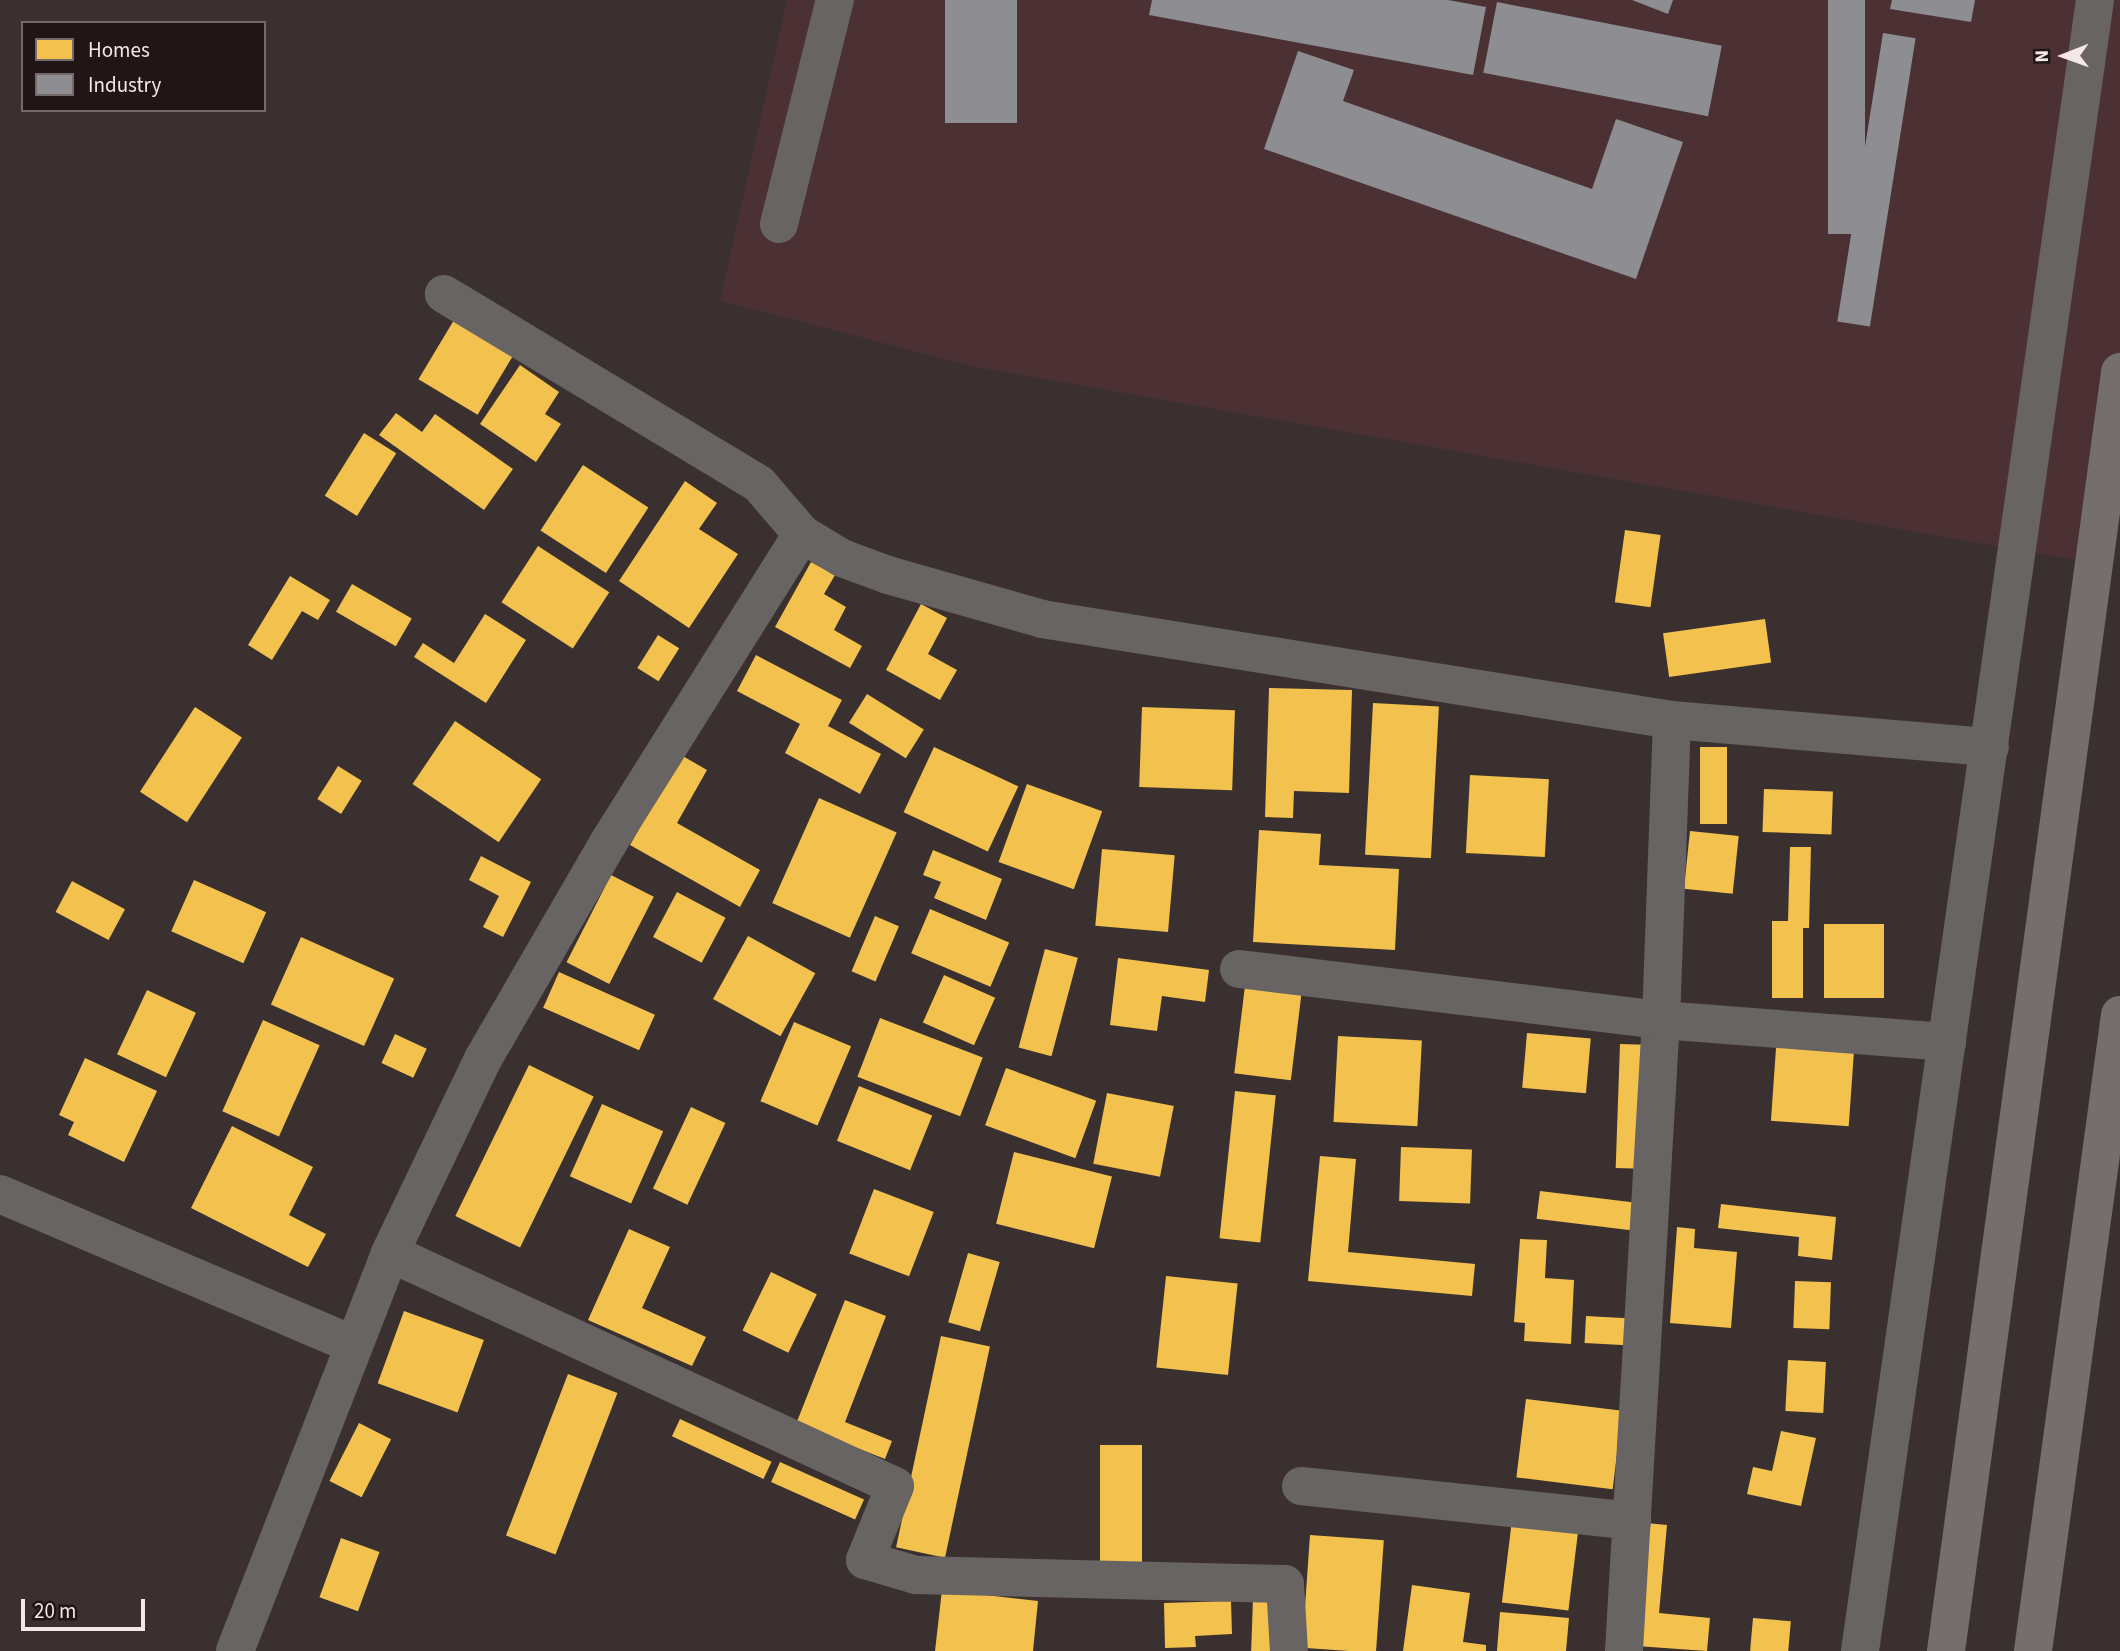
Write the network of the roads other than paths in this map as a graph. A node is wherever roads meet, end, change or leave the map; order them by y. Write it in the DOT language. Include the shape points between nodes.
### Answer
graph roads {
  1 [pos="835,0"];
  2 [pos="2095,0"];
  3 [pos="779,225"];
  4 [pos="444,294"];
  5 [pos="2120,372"];
  6 [pos="802,534"];
  7 [pos="1672,720"];
  8 [pos="1990,747"];
  9 [pos="1239,969"];
  10 [pos="2120,1015"];
  11 [pos="1661,1020"];
  12 [pos="1947,1042"];
  13 [pos="0,1194"];
  14 [pos="390,1253"];
  15 [pos="354,1345"];
  16 [pos="1301,1486"];
  17 [pos="1632,1521"];
  18 [pos="235,1651"];
  19 [pos="1289,1651"];
  20 [pos="1624,1651"];
  21 [pos="1860,1651"];
  22 [pos="1946,1651"];
  23 [pos="2033,1651"];
  1 -- 3 [label="street"];
  2 -- 8 [label="street"];
  4 -- 6 [label="street" via="759,484"];
  5 -- 22 [label="main road"];
  6 -- 7 [label="street" via="842,558 888,575 1042,619"];
  6 -- 14 [label="street" via="610,840 483,1059"];
  7 -- 8 [label="street"];
  7 -- 11 [label="street"];
  8 -- 12 [label="street"];
  9 -- 11 [label="street"];
  10 -- 23 [label="main road"];
  11 -- 12 [label="street"];
  11 -- 17 [label="street"];
  12 -- 21 [label="street"];
  13 -- 15 [label="street"];
  14 -- 15 [label="street"];
  14 -- 19 [label="street" via="895,1486 865,1560 916,1576 1285,1584"];
  15 -- 18 [label="street"];
  16 -- 17 [label="street"];
  17 -- 20 [label="street"];
}
